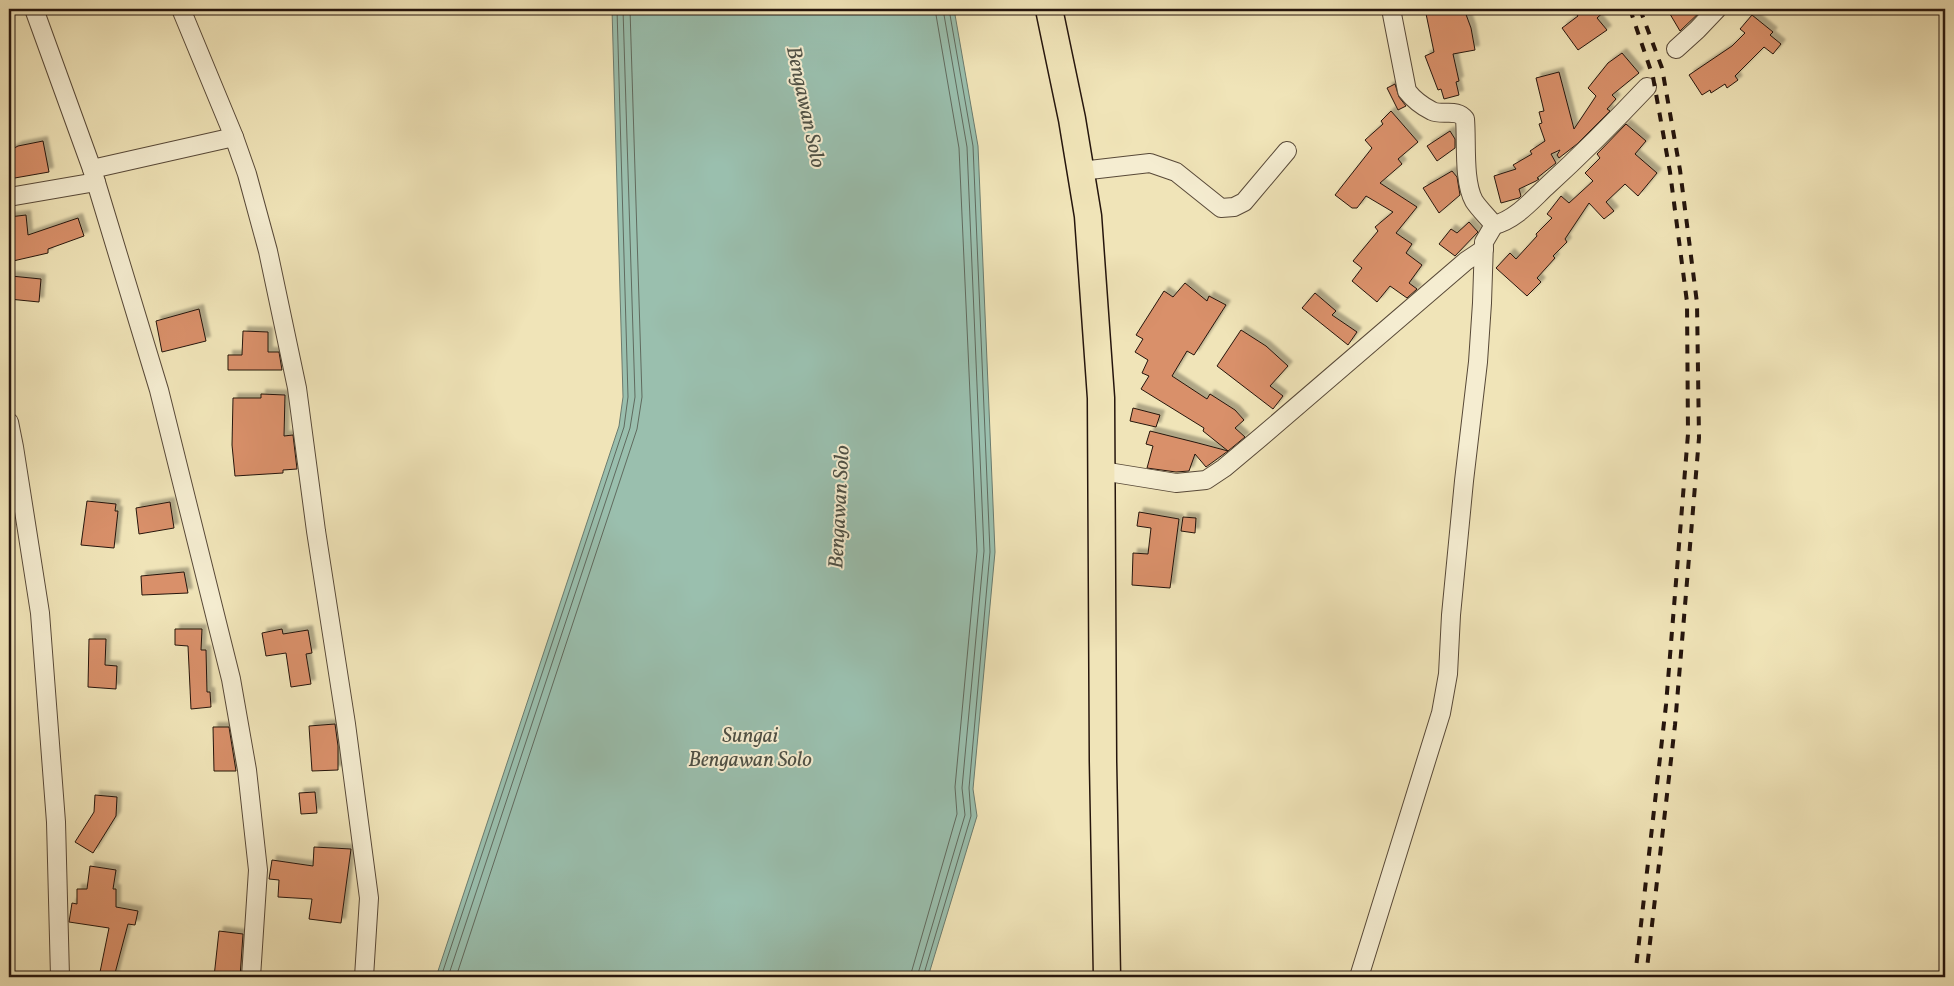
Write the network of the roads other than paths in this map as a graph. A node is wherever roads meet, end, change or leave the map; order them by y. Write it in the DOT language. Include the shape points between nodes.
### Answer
graph roads {
  1 [pos="34,9"];
  2 [pos="181,9"];
  3 [pos="1048,9"];
  4 [pos="1391,9"];
  5 [pos="1717,9"];
  6 [pos="1676,49"];
  7 [pos="1647,87"];
  8 [pos="234,137"];
  9 [pos="1287,151"];
  10 [pos="1081,171"];
  11 [pos="94,176"];
  12 [pos="9,197"];
  13 [pos="1494,225"];
  14 [pos="1484,249"];
  15 [pos="9,422"];
  16 [pos="1102,472"];
  17 [pos="60,977"];
  18 [pos="251,977"];
  19 [pos="364,977"];
  20 [pos="1107,977"];
  21 [pos="1359,977"];
  1 -- 11 [label="street"];
  2 -- 8 [label="street"];
  3 -- 10 [label="highway"];
  4 -- 13 [label="street" via="1407,91 1416,102 1434,112 1459,113 1465,119 1468,179 1472,195"];
  5 -- 6 [label="street"];
  7 -- 13 [label="street" via="1519,212 1504,223"];
  8 -- 11 [label="street"];
  8 -- 19 [label="street" via="268,251 297,388 369,898"];
  9 -- 10 [label="street" via="1244,202 1234,208 1221,208 1176,172 1150,163"];
  10 -- 16 [label="highway" via="1092,267 1101,398"];
  11 -- 12 [label="street"];
  11 -- 18 [label="street" via="160,390 231,679 247,770 258,870"];
  13 -- 14 [label="street"];
  14 -- 16 [label="street" via="1206,480 1176,483"];
  14 -- 21 [label="street" via="1478,362 1451,615 1448,674 1441,713"];
  15 -- 17 [label="street" via="40,613 56,822"];
  16 -- 20 [label="highway" via="1102,761"];
}
